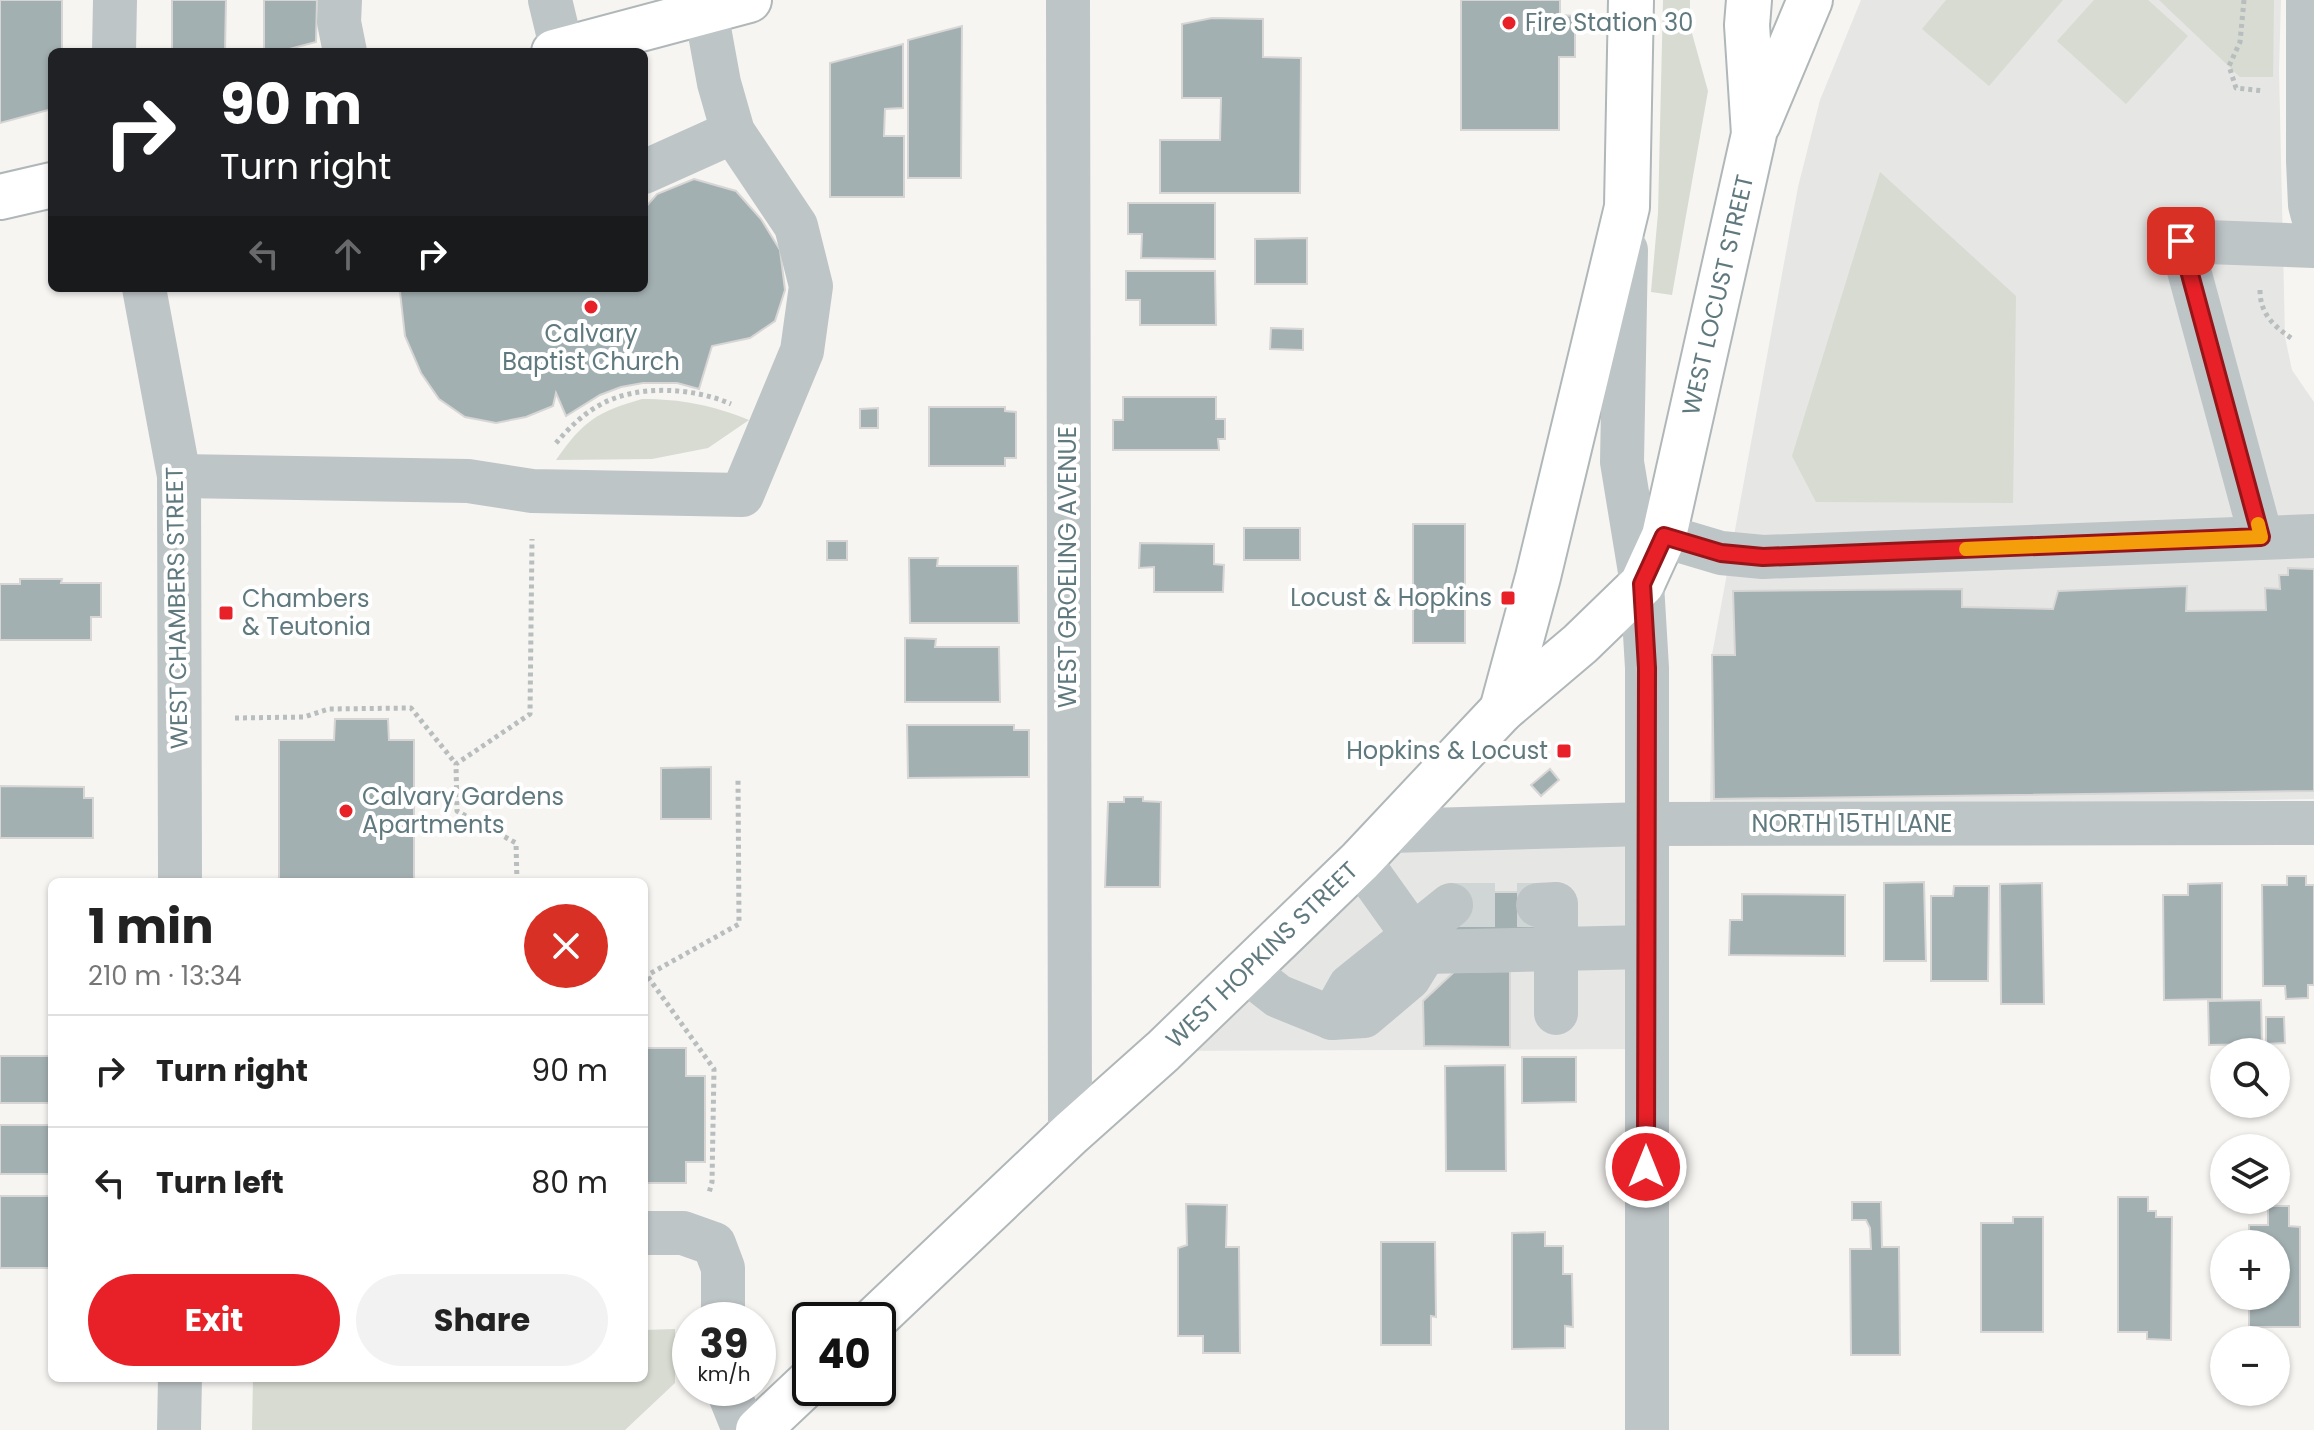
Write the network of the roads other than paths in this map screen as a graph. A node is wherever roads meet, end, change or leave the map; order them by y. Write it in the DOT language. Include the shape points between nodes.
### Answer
graph roads {
  1 [pos="115,0"];
  2 [pos="340,0"];
  3 [pos="550,0"];
  4 [pos="749,0"];
  5 [pos="1068,0"];
  6 [pos="1631,0"];
  7 [pos="1749,0"];
  8 [pos="1810,0"];
  9 [pos="2308,0"];
  10 [pos="706,12"];
  11 [pos="114,48"];
  12 [pos="344,48"];
  13 [pos="558,48"];
  14 [pos="569,48"];
  15 [pos="733,132"];
  16 [pos="1754,134"];
  17 [pos="648,170"];
  18 [pos="48,186"];
  19 [pos="0,197"];
  20 [pos="1627,207"];
  21 [pos="2314,220"];
  22 [pos="2314,246"];
  23 [pos="145,292"];
  24 [pos="179,476"];
  25 [pos="1664,536"];
  26 [pos="2314,536"];
  27 [pos="2261,537"];
  28 [pos="1642,584"];
  29 [pos="1502,710"];
  30 [pos="2314,823"];
  31 [pos="1647,824"];
  32 [pos="1375,846"];
  33 [pos="180,878"];
  34 [pos="1451,905"];
  35 [pos="1538,905"];
  36 [pos="1419,944"];
  37 [pos="1647,947"];
  38 [pos="1557,949"];
  39 [pos="1246,971"];
  40 [pos="1556,1013"];
  41 [pos="1070,1134"];
  42 [pos="648,1233"];
  43 [pos="723,1302"];
  44 [pos="893,1302"];
  45 [pos="180,1382"];
  46 [pos="792,1398"];
  47 [pos="734,1406"];
  48 [pos="179,1430"];
  49 [pos="744,1430"];
  50 [pos="758,1430"];
  51 [pos="1647,1430"];
  1 -- 11 [label="street"];
  2 -- 12 [label="street"];
  3 -- 13 [label="street"];
  4 -- 10 [label="main road"];
  5 -- 41 [label="street, WEST GROELING AVENUE"];
  6 -- 20 [label="main road, WEST LOCUST STREET"];
  7 -- 16 [label="main road, WEST LOCUST STREET"];
  8 -- 16 [label="main road"];
  9 -- 21 [label="street" via="2308,161"];
  10 -- 14 [label="main road"];
  10 -- 15 [label="street"];
  15 -- 17 [label="street"];
  15 -- 24 [label="street" via="796,226 811,286 802,351 742,495 532,491 468,481"];
  16 -- 25 [label="main road, WEST LOCUST STREET"];
  18 -- 19 [label="main road"];
  20 -- 28 [label="street, WEST LOCUST STREET" via="1622,462"];
  20 -- 29 [label="main road"];
  22 -- 27 [label="street" via="2181,241"];
  23 -- 24 [label="street, WEST CHAMBERS STREET"];
  24 -- 33 [label="street, WEST CHAMBERS STREET"];
  25 -- 27 [label="street" via="1721,553 1763,557"];
  25 -- 28 [label="main road, WEST LOCUST STREET"];
  26 -- 27 [label="street"];
  28 -- 29 [label="main road, WEST HOPKINS STREET"];
  28 -- 31 [label="street, WEST LOCUST STREET"];
  29 -- 32 [label="main road, WEST HOPKINS STREET"];
  30 -- 31 [label="street, NORTH 15TH LANE"];
  31 -- 32 [label="street, NORTH 15TH LANE"];
  31 -- 37 [label="street, WEST LOCUST STREET"];
  32 -- 36 [label="street"];
  32 -- 39 [label="main road, WEST HOPKINS STREET"];
  34 -- 36 [label="street"];
  35 -- 38 [label="street" via="1556,904"];
  36 -- 38 [label="street"];
  36 -- 39 [label="street" via="1350,986 1332,1018 1278,996"];
  37 -- 38 [label="street"];
  37 -- 51 [label="street, WEST LOCUST STREET"];
  38 -- 40 [label="street"];
  39 -- 41 [label="main road, WEST HOPKINS STREET"];
  41 -- 44 [label="main road, WEST HOPKINS STREET"];
  42 -- 43 [label="street" via="683,1233 714,1244 723,1268"];
  45 -- 48 [label="street"];
  46 -- 50 [label="main road"];
  47 -- 49 [label="street"];
}
